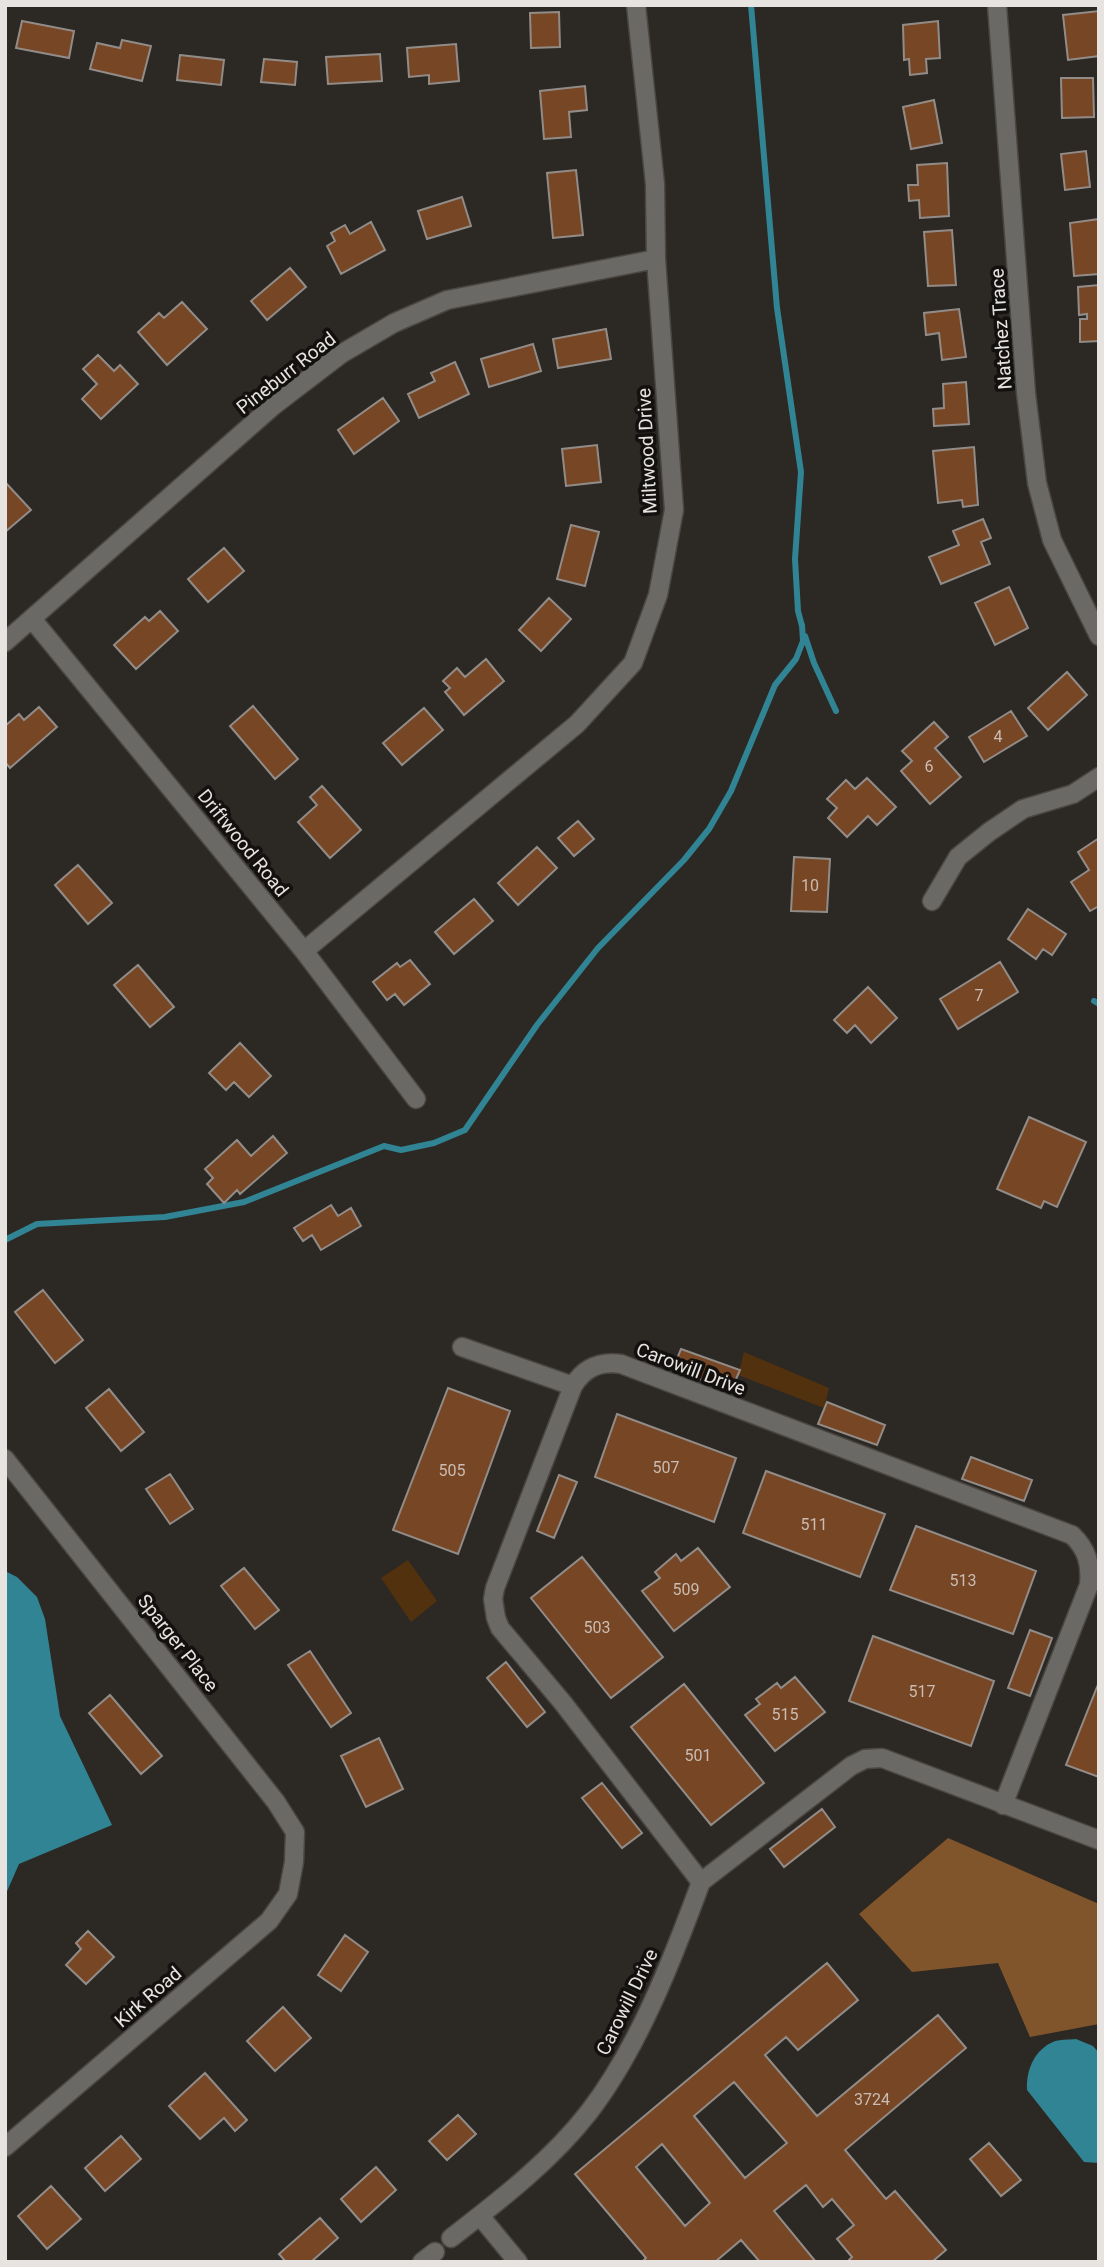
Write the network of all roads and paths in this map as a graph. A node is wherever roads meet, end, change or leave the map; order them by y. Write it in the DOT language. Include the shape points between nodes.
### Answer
graph roads {
  1 [pos="636,5"];
  2 [pos="998,5"];
  3 [pos="656,258"];
  4 [pos="32,619"];
  5 [pos="1099,636"];
  6 [pos="5,642"];
  7 [pos="1099,777"];
  8 [pos="932,901"];
  9 [pos="304,951"];
  10 [pos="416,1099"];
  11 [pos="462,1347"];
  12 [pos="573,1387"];
  13 [pos="5,1459"];
  14 [pos="1003,1805"];
  15 [pos="1099,1840"];
  16 [pos="294,1862"];
  17 [pos="701,1882"];
  18 [pos="5,2147"];
  19 [pos="480,2216"];
  20 [pos="452,2238"];
  21 [pos="518,2262"];
  1 -- 3 [label="street, Miltwood Drive" via="655,184"];
  2 -- 5 [label="street, Natchez Trace" via="1026,393 1037,483 1052,540"];
  3 -- 4 [label="street, Pineburr Road" via="447,300 394,323 341,354 273,406"];
  3 -- 9 [label="street, Miltwood Drive" via="674,510 657,595 633,663 577,724"];
  4 -- 6 [label="street, Pineburr Road"];
  4 -- 9 [label="street, Driftwood Road"];
  7 -- 8 [label="street" via="1073,794 1023,809 989,832 958,857"];
  9 -- 10 [label="street, Driftwood Road"];
  11 -- 12 [label="street"];
  12 -- 14 [label="street, Carowill Drive" via="587,1369 621,1364 1072,1535 1080,1542 1091,1570 1089,1585"];
  12 -- 17 [label="street, Carowill Drive" via="495,1588 496,1618"];
  13 -- 16 [label="street, Sparger Place" via="276,1802 295,1832"];
  14 -- 15 [label="street"];
  14 -- 17 [label="street" via="882,1758 865,1759"];
  16 -- 18 [label="street, Kirk Road" via="288,1895 269,1921"];
  17 -- 19 [label="street, Carowill Drive" via="681,1938 627,2056 589,2113 536,2170"];
  19 -- 20 [label="street, Carowill Drive"];
  19 -- 21 [label="street"];
}
